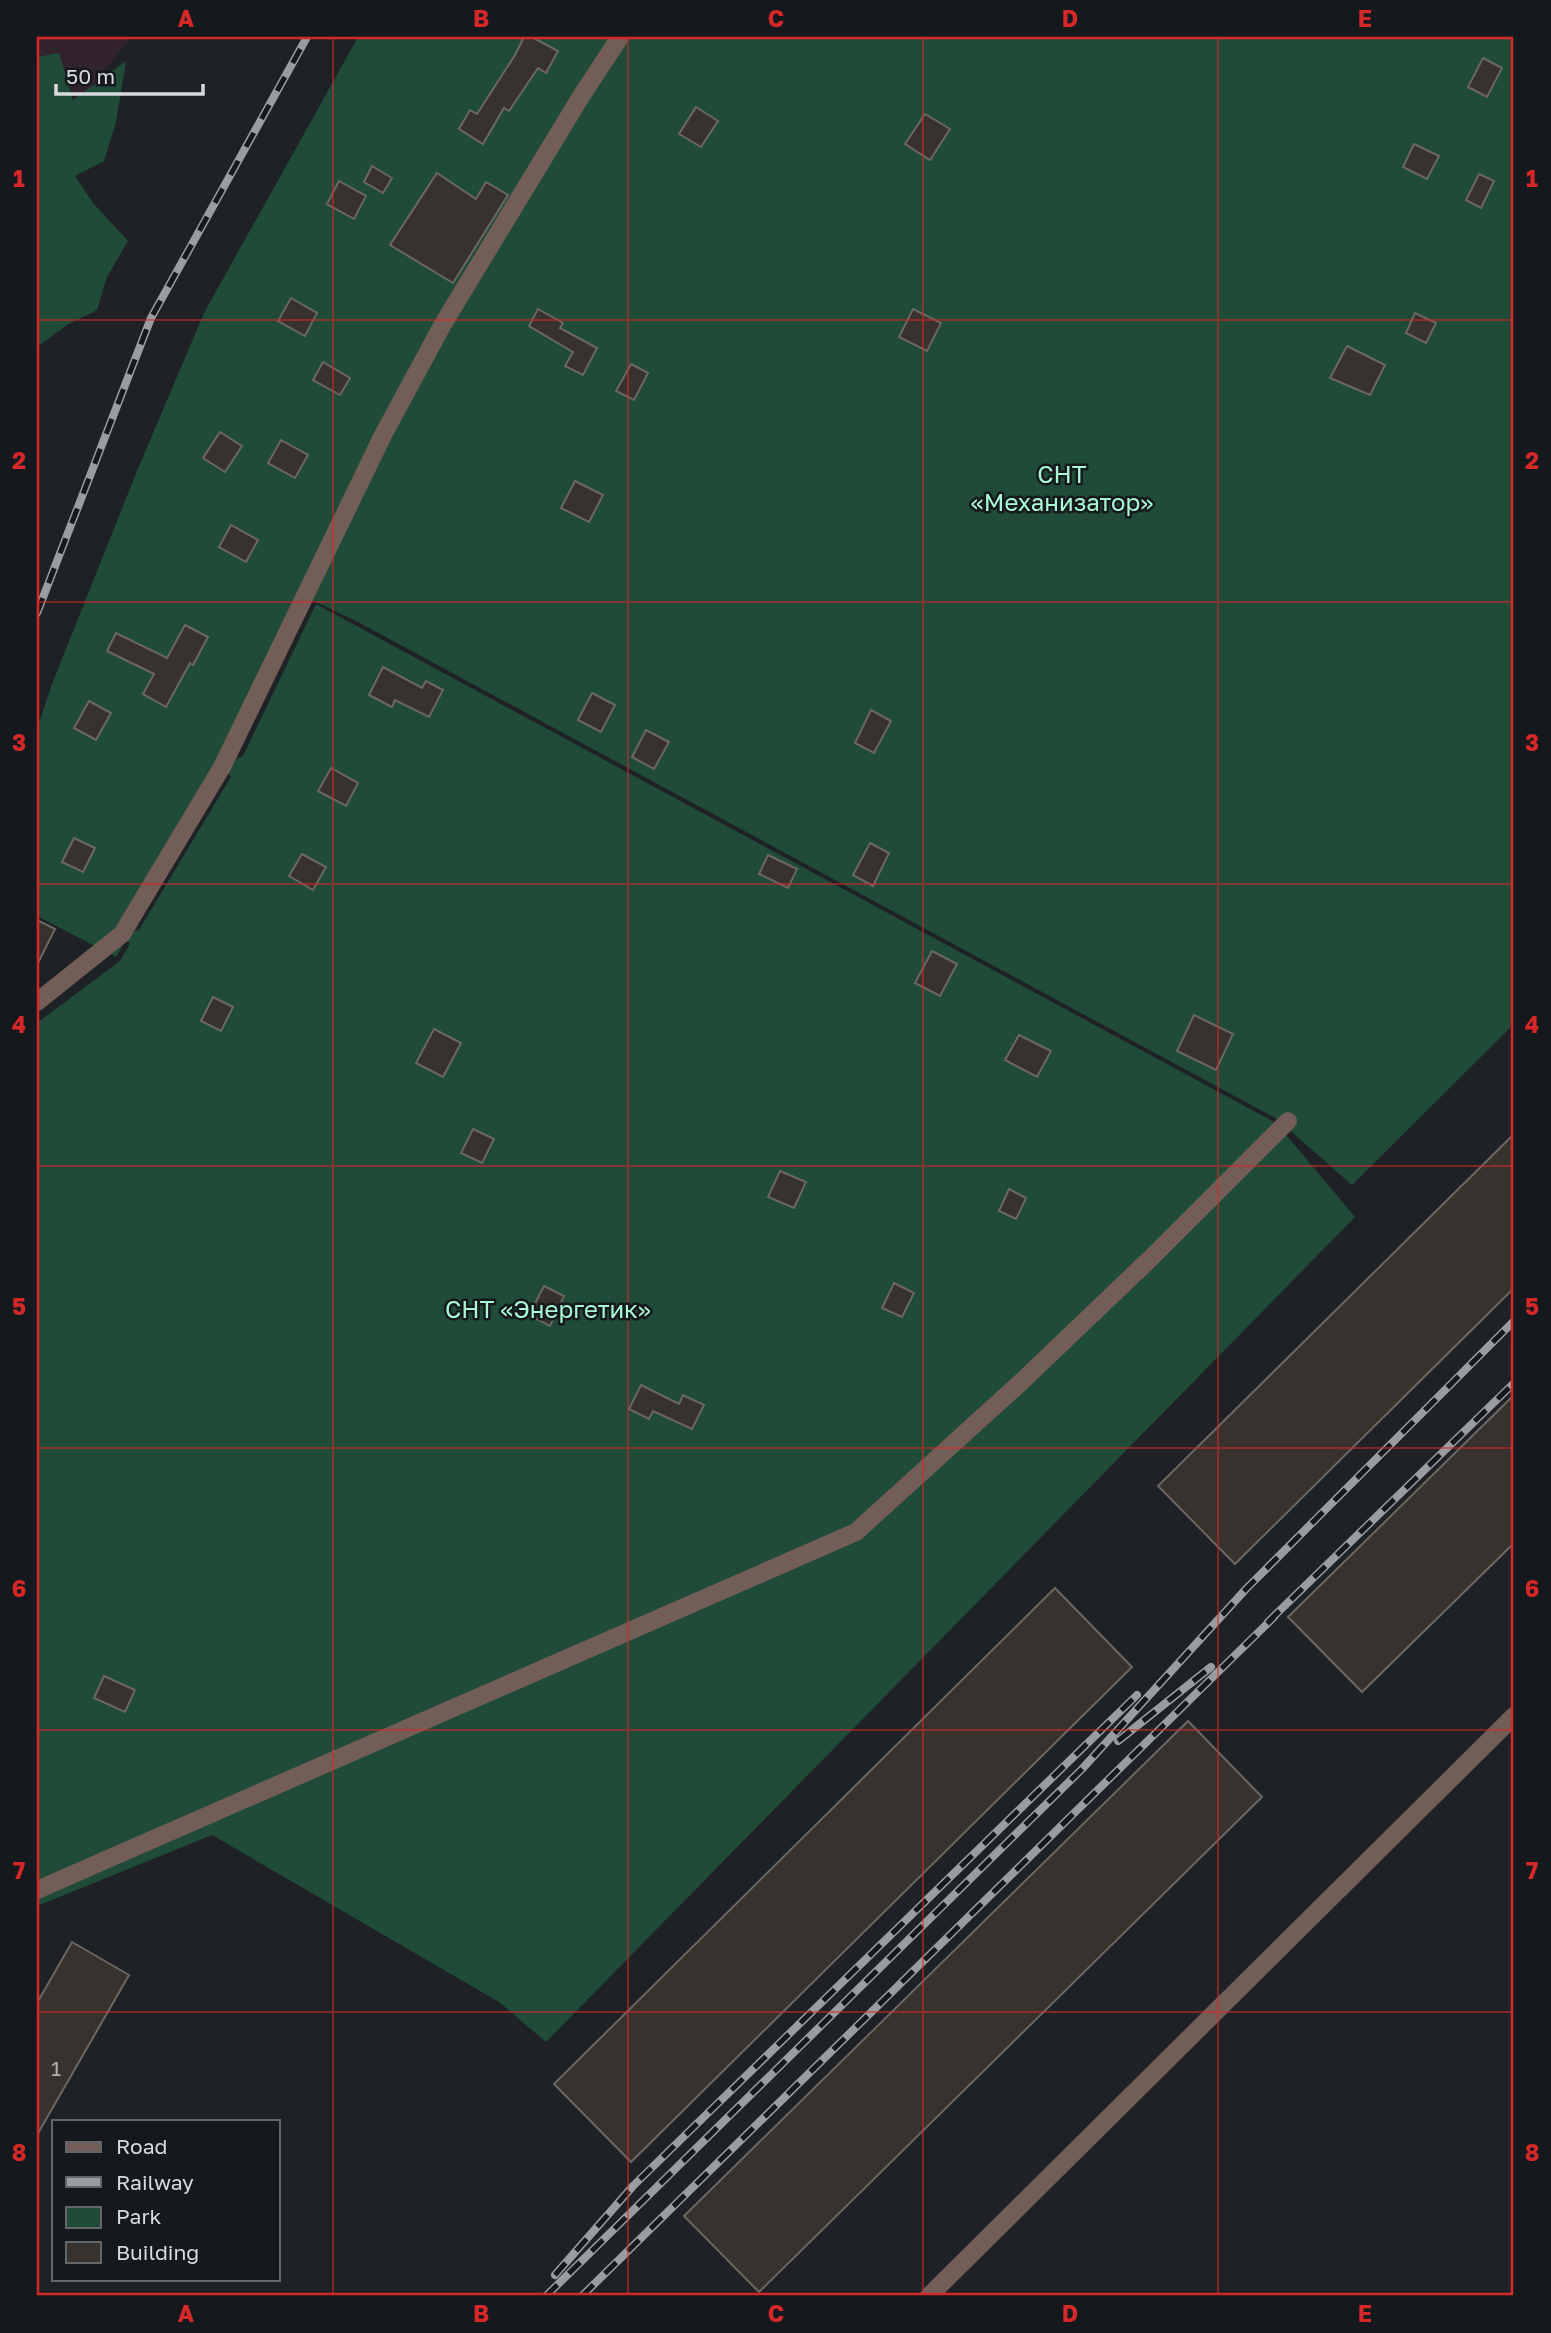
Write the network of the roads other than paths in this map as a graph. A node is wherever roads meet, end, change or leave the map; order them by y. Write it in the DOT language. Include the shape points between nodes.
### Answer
graph roads {
  1 [pos="620,37"];
  2 [pos="37,1002"];
  3 [pos="1288,1121"];
  4 [pos="1514,1716"];
  5 [pos="37,1890"];
  6 [pos="929,2296"];
  1 -- 2 [label="street" via="443,324 383,435 222,767 122,934"];
  3 -- 5 [label="street" via="1029,1375 856,1532"];
  4 -- 6 [label="street"];
}
